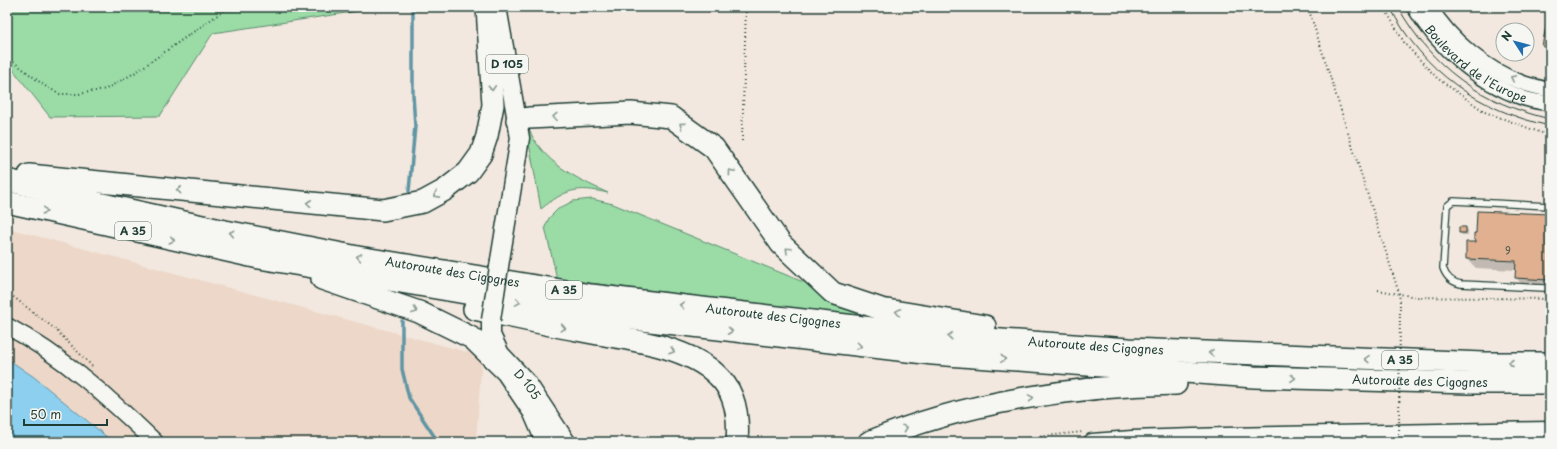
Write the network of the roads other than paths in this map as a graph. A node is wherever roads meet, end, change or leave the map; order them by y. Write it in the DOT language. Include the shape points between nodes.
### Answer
graph roads {
  1 [pos="487,7"];
  2 [pos="497,7"];
  3 [pos="1414,7"];
  4 [pos="1430,7"];
  5 [pos="1550,90"];
  6 [pos="1550,104"];
  7 [pos="519,129"];
  8 [pos="7,173"];
  9 [pos="7,180"];
  10 [pos="7,202"];
  11 [pos="1550,206"];
  12 [pos="259,258"];
  13 [pos="1550,287"];
  14 [pos="7,326"];
  15 [pos="1129,349"];
  16 [pos="1550,363"];
  17 [pos="1254,377"];
  18 [pos="1550,383"];
  19 [pos="1550,430"];
  20 [pos="155,442"];
  21 [pos="547,442"];
  22 [pos="566,442"];
  23 [pos="737,442"];
  24 [pos="869,442"];
  25 [pos="1092,442"];
  1 -- 8 [label="highway, one-way" via="493,105 487,136 481,154 468,172 445,190 423,202 383,210"];
  2 -- 7 [label="main road, D 105"];
  3 -- 6 [label="street, Boulevard de l'Europe" via="1442,45 1478,75 1501,89"];
  5 -- 4 [label="street, Boulevard de l'Europe, one-way" via="1523,83 1471,53 1449,32"];
  15 -- 7 [label="highway, one-way" via="1100,336 988,327 881,309 833,293 781,244 714,148 671,117 631,113 529,118"];
  7 -- 22 [label="main road, D 105, bridge" via="491,320 491,335 500,354 527,383"];
  15 -- 9 [label="highway, Autoroute des Cigognes / A 35, one-way" via="932,335 591,295 358,257 225,231"];
  10 -- 12 [label="highway, Autoroute des Cigognes / A 35, one-way"];
  11 -- 13 [label="lane" via="1453,201 1447,206 1443,268 1448,278 1461,284"];
  12 -- 17 [label="highway, Autoroute des Cigognes / A 35, one-way" via="605,316 933,354"];
  12 -- 21 [label="highway, one-way" via="419,312 472,338 508,372 534,412"];
  12 -- 23 [label="highway, one-way" via="525,320 635,340 682,354 717,374 726,386 736,407"];
  14 -- 20 [label="main road" via="77,372"];
  16 -- 15 [label="highway, Autoroute des Cigognes / A 35, one-way" via="1484,363"];
  17 -- 18 [label="highway, Autoroute des Cigognes / A 35, one-way"];
  24 -- 17 [label="highway, one-way" via="933,418 1051,394 1132,385 1224,383"];
  19 -- 25 [label="main road" via="1225,436"];
}
